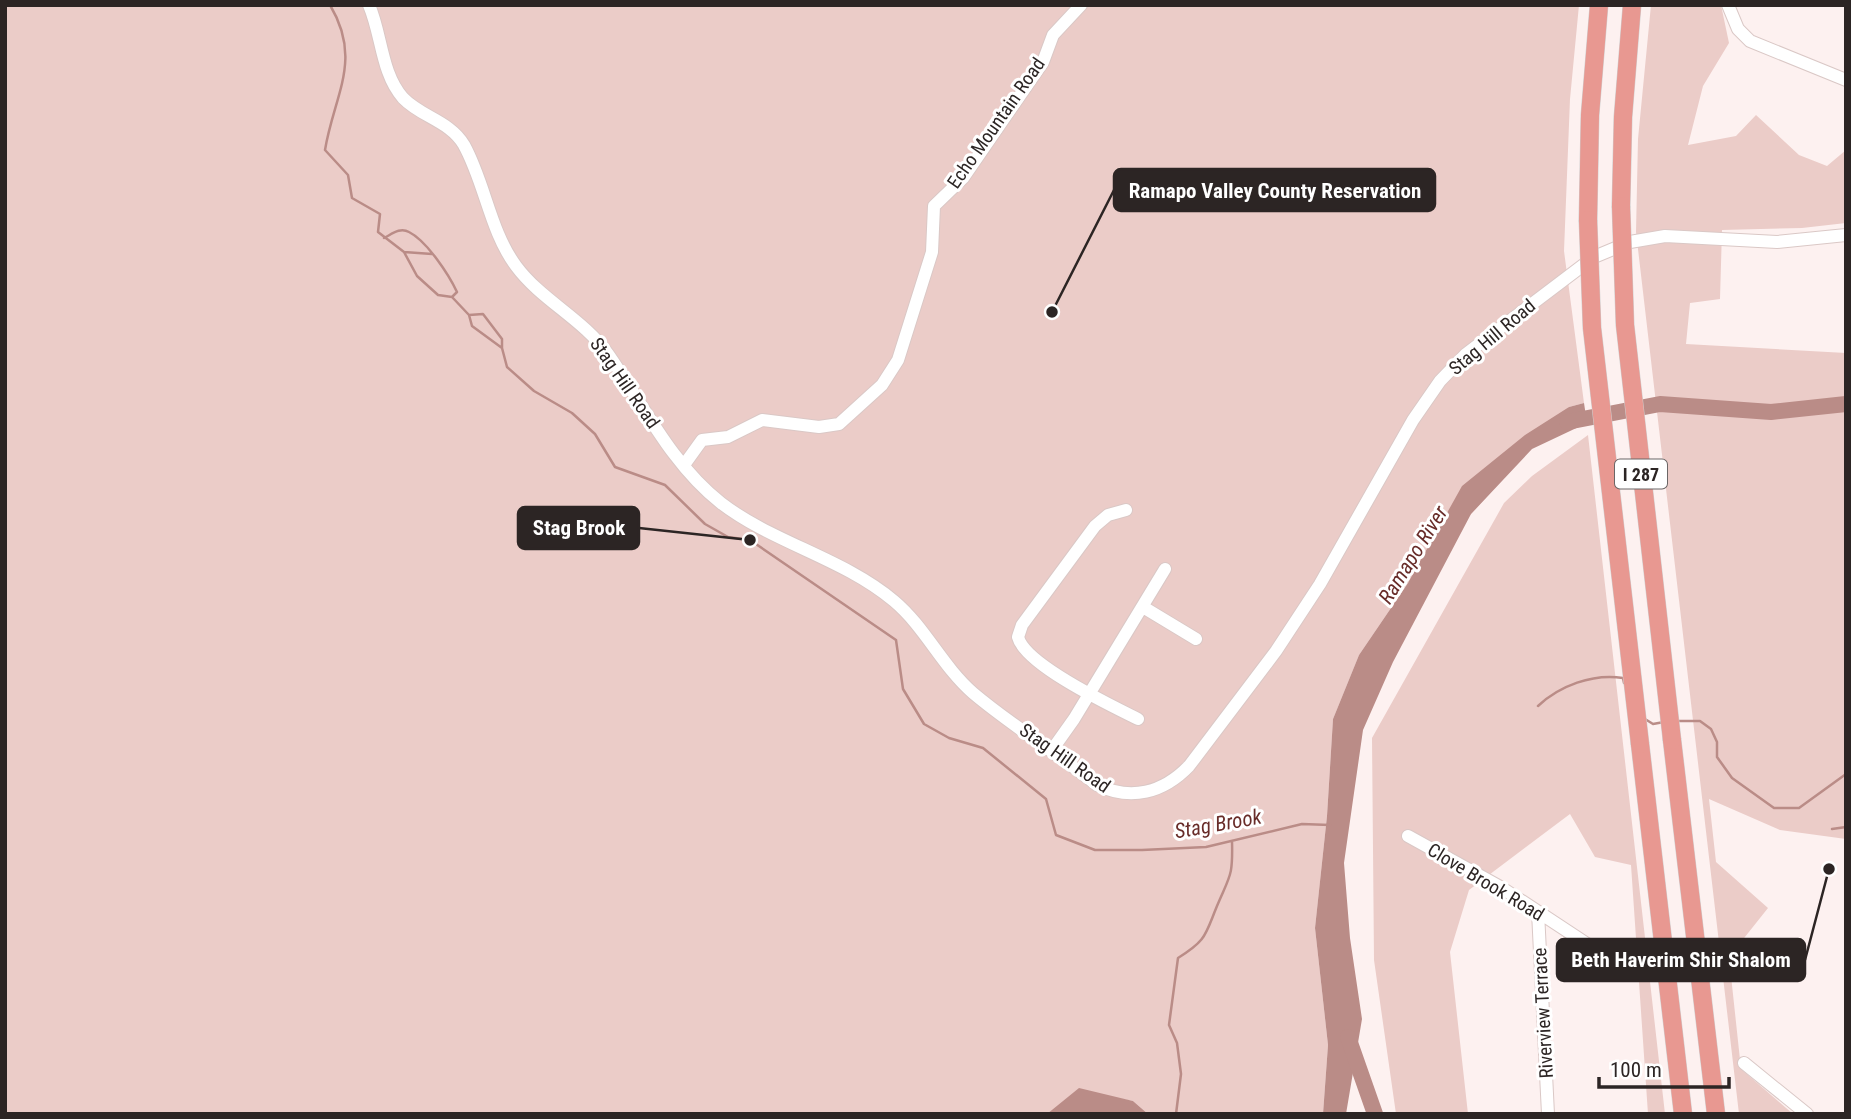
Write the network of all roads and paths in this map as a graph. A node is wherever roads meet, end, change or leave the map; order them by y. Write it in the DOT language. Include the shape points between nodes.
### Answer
graph roads {
  1 [pos="369,5"];
  2 [pos="1081,5"];
  3 [pos="1599,5"];
  4 [pos="1634,5"];
  5 [pos="1728,5"];
  6 [pos="1817,70"];
  7 [pos="1846,80"];
  8 [pos="1846,88"];
  9 [pos="1846,235"];
  10 [pos="684,465"];
  11 [pos="1126,510"];
  12 [pos="1165,569"];
  13 [pos="1143,607"];
  14 [pos="1196,639"];
  15 [pos="1089,695"];
  16 [pos="1138,719"];
  17 [pos="1052,750"];
  18 [pos="1408,836"];
  19 [pos="1538,912"];
  20 [pos="1634,975"];
  21 [pos="1744,1063"];
  22 [pos="1548,1114"];
  23 [pos="1683,1114"];
  24 [pos="1716,1114"];
  25 [pos="1807,1114"];
  1 -- 10 [label="street, Stag Hill Road" via="395,86 411,105 462,141 517,267 596,339"];
  2 -- 10 [label="street, Echo Mountain Road" via="1052,35 1043,62 963,178 934,206 932,252 898,360 882,385 839,424 819,427 762,420 728,437 702,440"];
  3 -- 23 [label="highway, I 287, bridge" via="1590,115 1592,328"];
  4 -- 24 [label="highway, I 287, bridge" via="1627,55 1620,206 1625,325"];
  5 -- 6 [label="street" via="1738,29 1750,41"];
  6 -- 7 [label="street"];
  6 -- 8 [label="street"];
  9 -- 17 [label="street, Stag Hill Road" via="1777,242 1665,236 1630,242 1594,257 1466,354 1440,382 1413,420 1320,584 1182,774 1151,791 1113,793"];
  10 -- 17 [label="street, Stag Hill Road" via="703,488 735,513 882,592 906,612 973,693"];
  11 -- 15 [label="street" via="1108,515 1095,526 1019,633 1026,650"];
  12 -- 13 [label="street"];
  13 -- 14 [label="street"];
  13 -- 15 [label="street"];
  15 -- 16 [label="street"];
  15 -- 17 [label="street"];
  18 -- 19 [label="street, Clove Brook Road"];
  19 -- 20 [label="street, Clove Brook Road"];
  19 -- 22 [label="street, Riverview Terrace"];
  21 -- 25 [label="street"];
}
